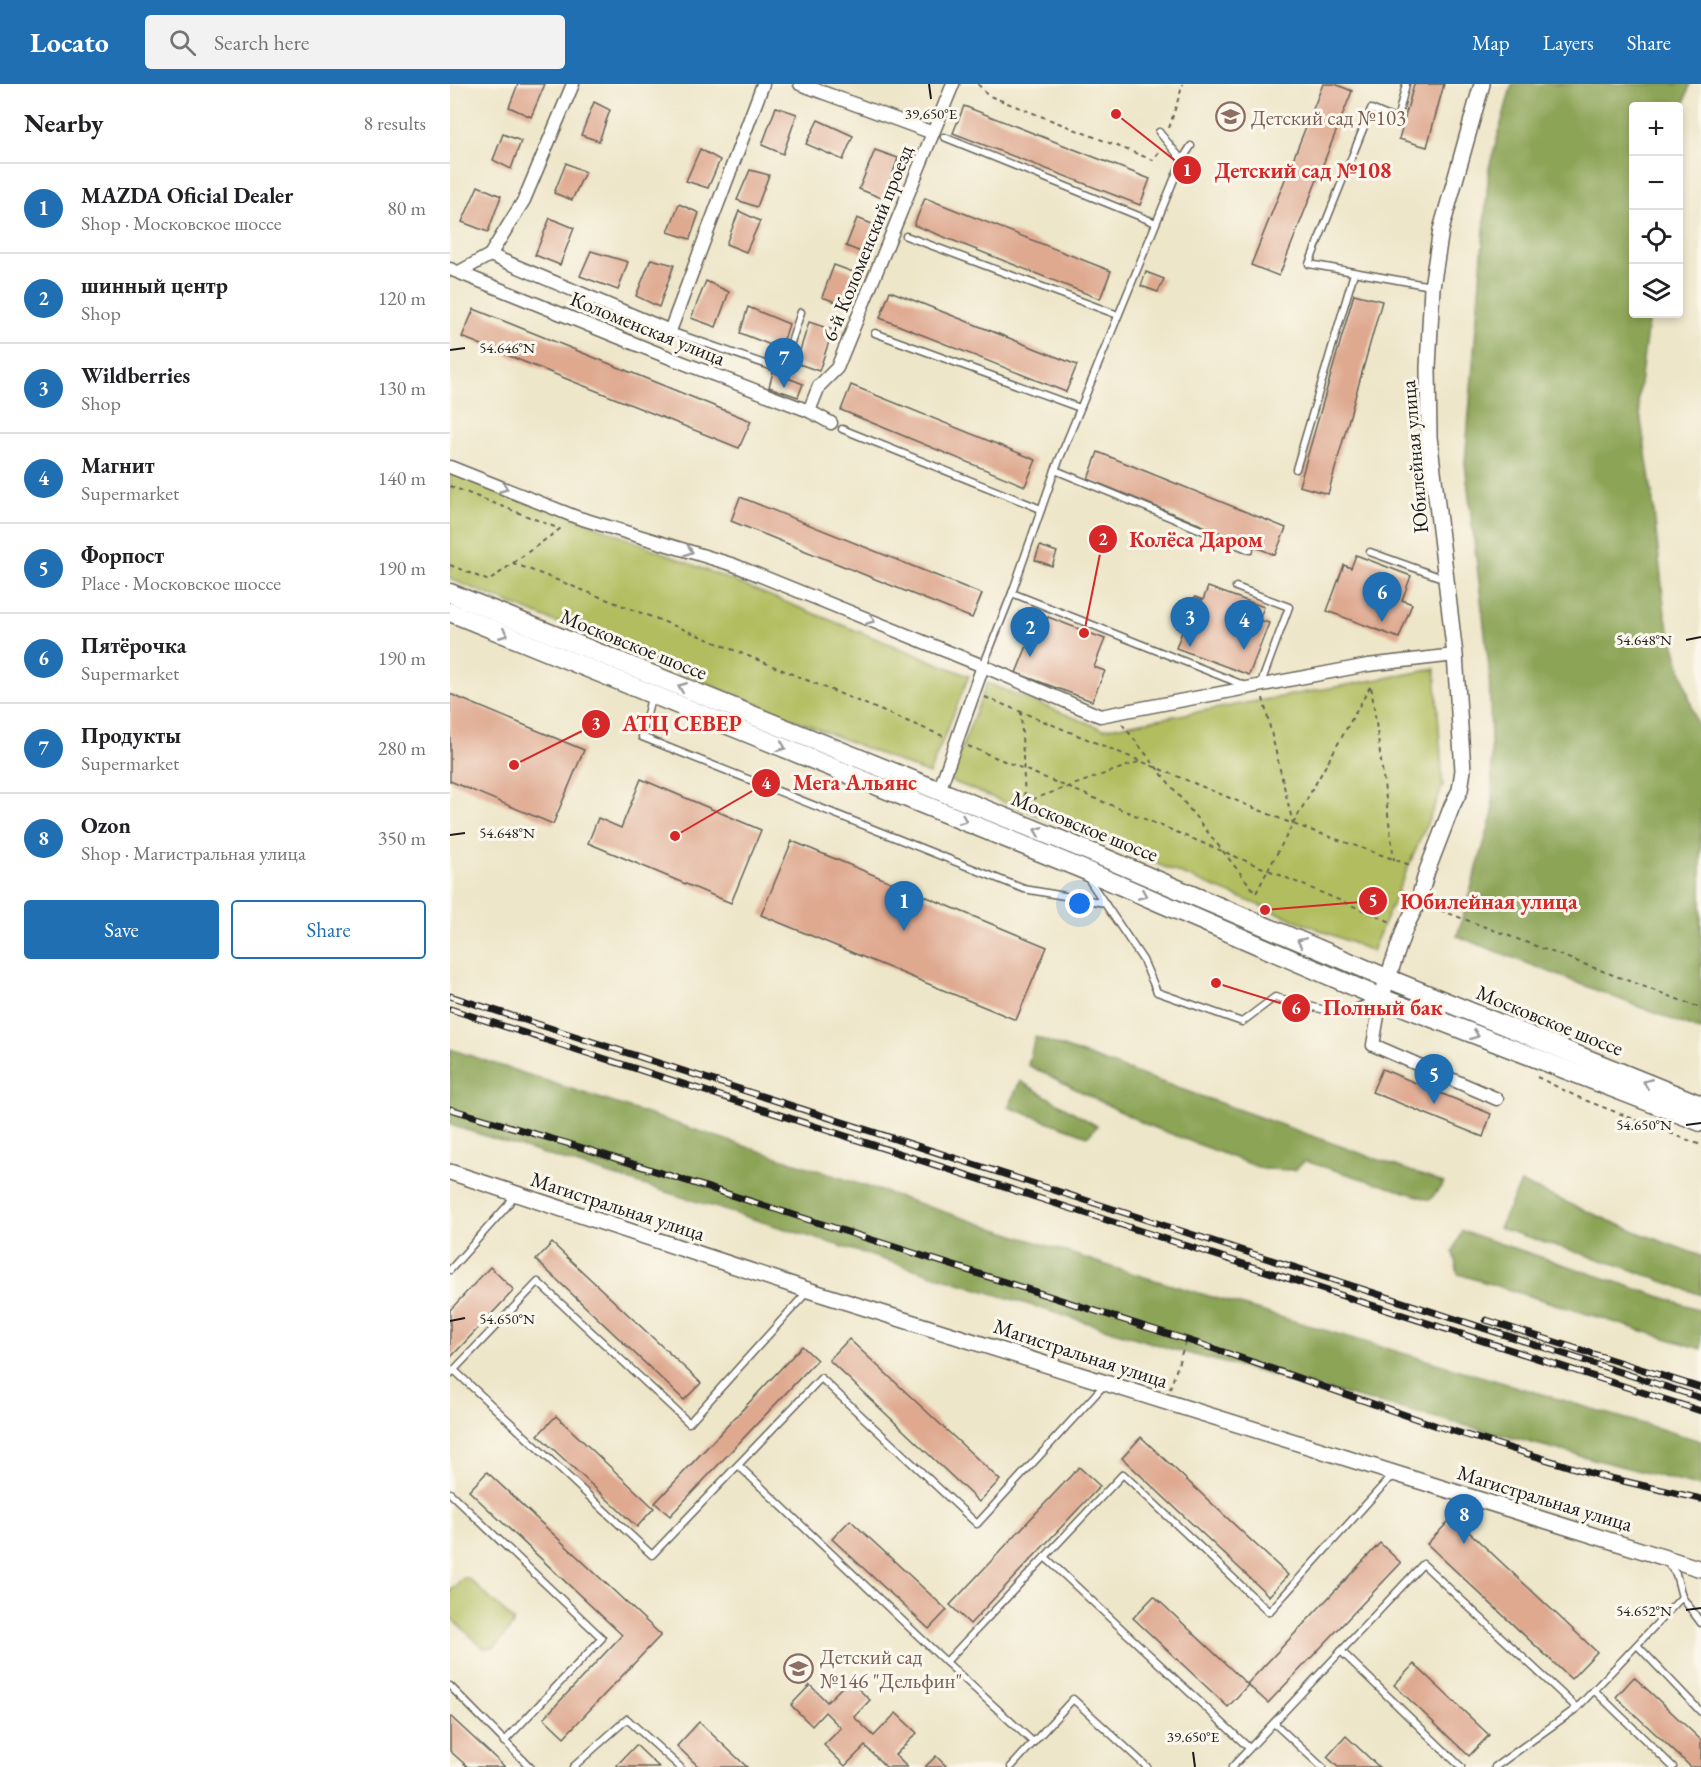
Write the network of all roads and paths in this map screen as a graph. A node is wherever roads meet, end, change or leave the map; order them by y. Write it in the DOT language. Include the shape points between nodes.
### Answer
graph roads {
  1 [pos="573,84"];
  2 [pos="763,84"];
  3 [pos="800,84"];
  4 [pos="952,84"];
  5 [pos="978,84"];
  6 [pos="1183,84"];
  7 [pos="1406,84"];
  8 [pos="1482,84"];
  9 [pos="1159,132"];
  10 [pos="939,135"];
  11 [pos="1166,141"];
  12 [pos="1191,146"];
  13 [pos="1182,160"];
  14 [pos="1156,223"];
  15 [pos="906,236"];
  16 [pos="490,255"];
  17 [pos="454,270"];
  18 [pos="1354,273"];
  19 [pos="1432,287"];
  20 [pos="801,312"];
  21 [pos="1118,315"];
  22 [pos="670,331"];
  23 [pos="875,333"];
  24 [pos="1080,408"];
  25 [pos="809,411"];
  26 [pos="836,426"];
  27 [pos="450,466"];
  28 [pos="1296,469"];
  29 [pos="1055,470"];
  30 [pos="450,486"];
  31 [pos="1041,509"];
  32 [pos="576,517"];
  33 [pos="560,529"];
  34 [pos="1250,550"];
  35 [pos="1370,552"];
  36 [pos="513,563"];
  37 [pos="450,565"];
  38 [pos="1445,579"];
  39 [pos="1236,587"];
  40 [pos="450,593"];
  41 [pos="1012,593"];
  42 [pos="450,612"];
  43 [pos="1455,655"];
  44 [pos="983,666"];
  45 [pos="1254,686"];
  46 [pos="973,692"];
  47 [pos="652,694"];
  48 [pos="1021,711"];
  49 [pos="1114,714"];
  50 [pos="958,742"];
  51 [pos="1141,761"];
  52 [pos="1155,766"];
  53 [pos="1023,769"];
  54 [pos="1067,787"];
  55 [pos="939,792"];
  56 [pos="1293,824"];
  57 [pos="1222,850"];
  58 [pos="1394,860"];
  59 [pos="1082,869"];
  60 [pos="1268,870"];
  61 [pos="1427,871"];
  62 [pos="1418,902"];
  63 [pos="1105,903"];
  64 [pos="1405,928"];
  65 [pos="1389,979"];
  66 [pos="1381,998"];
  67 [pos="1701,1008"];
  68 [pos="1529,1073"];
  69 [pos="1497,1099"];
  70 [pos="1701,1105"];
  71 [pos="1701,1122"];
  72 [pos="1701,1145"];
  73 [pos="450,1172"];
  74 [pos="514,1195"];
  75 [pos="450,1270"];
  76 [pos="808,1290"];
  77 [pos="1186,1340"];
  78 [pos="452,1372"];
  79 [pos="1106,1382"];
  80 [pos="1165,1403"];
  81 [pos="738,1465"];
  82 [pos="1398,1474"];
  83 [pos="450,1493"];
  84 [pos="1662,1556"];
  85 [pos="1045,1557"];
  86 [pos="1701,1569"];
  87 [pos="1682,1597"];
  88 [pos="1701,1623"];
  89 [pos="1637,1645"];
  90 [pos="1341,1651"];
  91 [pos="946,1662"];
  92 [pos="450,1686"];
  93 [pos="1594,1690"];
  94 [pos="1577,1708"];
  95 [pos="1701,1712"];
  96 [pos="1274,1723"];
  97 [pos="504,1742"];
  98 [pos="1033,1742"];
  99 [pos="1250,1748"];
  100 [pos="1016,1761"];
  101 [pos="530,1767"];
  102 [pos="573,1767"];
  103 [pos="680,1767"];
  104 [pos="1011,1767"];
  105 [pos="1023,1767"];
  106 [pos="1147,1767"];
  107 [pos="1232,1767"];
  108 [pos="1322,1767"];
  109 [pos="1461,1767"];
  110 [pos="1496,1767"];
  111 [pos="1673,1767"];
  1 -- 16 [label="street" via="524,200"];
  2 -- 22 [label="street"];
  3 -- 10 [label="street"];
  4 -- 10 [label="street, 6-й Коломенский проезд"];
  5 -- 11 [label="path" via="987,95 1153,160"];
  6 -- 11 [label="path"];
  7 -- 18 [label="lane" via="1397,120 1371,109 1309,264"];
  8 -- 19 [label="street, Юбилейная улица" via="1441,230"];
  9 -- 11 [label="lane"];
  10 -- 14 [label="lane"];
  10 -- 25 [label="street, 6-й Коломенский проезд" via="837,368 819,386"];
  11 -- 13 [label="lane"];
  12 -- 13 [label="lane"];
  13 -- 14 [label="lane"];
  14 -- 21 [label="lane"];
  15 -- 21 [label="lane"];
  16 -- 17 [label="street"];
  16 -- 22 [label="street"];
  17 -- 25 [label="street, Коломенская улица"];
  18 -- 19 [label="lane"];
  18 -- 28 [label="lane"];
  19 -- 38 [label="street, Юбилейная улица" via="1429,437"];
  20 -- 22 [label="lane" via="782,370"];
  21 -- 24 [label="lane"];
  23 -- 24 [label="lane"];
  24 -- 29 [label="lane"];
  25 -- 26 [label="street, Коломенская улица"];
  26 -- 31 [label="lane"];
  27 -- 32 [label="street, one-way"];
  29 -- 31 [label="lane"];
  29 -- 34 [label="lane"];
  30 -- 33 [label="path"];
  31 -- 41 [label="lane"];
  32 -- 33 [label="path"];
  32 -- 44 [label="street, one-way" via="734,565"];
  33 -- 36 [label="path"];
  35 -- 38 [label="lane"];
  36 -- 37 [label="path" via="489,580"];
  36 -- 50 [label="path"];
  38 -- 43 [label="street, Юбилейная улица"];
  39 -- 45 [label="lane" via="1289,607"];
  55 -- 40 [label="main road, Московское шоссе, one-way"];
  41 -- 44 [label="lane"];
  41 -- 45 [label="lane"];
  42 -- 47 [label="main road, Московское шоссе, one-way"];
  43 -- 45 [label="street" via="1368,665"];
  43 -- 61 [label="street, Юбилейная улица" via="1463,770 1460,790"];
  44 -- 46 [label="street"];
  44 -- 49 [label="street" via="1100,716"];
  45 -- 49 [label="street"];
  45 -- 56 [label="path"];
  46 -- 48 [label="path"];
  46 -- 50 [label="street"];
  47 -- 59 [label="main road, Московское шоссе, one-way"];
  47 -- 63 [label="lane" via="642,737 1024,889"];
  48 -- 51 [label="path"];
  48 -- 53 [label="path"];
  49 -- 52 [label="path"];
  50 -- 53 [label="path"];
  50 -- 55 [label="street"];
  51 -- 52 [label="path"];
  51 -- 54 [label="path"];
  52 -- 56 [label="path"];
  52 -- 57 [label="path"];
  53 -- 54 [label="path"];
  53 -- 54 [label="path" via="1025,802"];
  54 -- 57 [label="path"];
  65 -- 55 [label="main road, Московское шоссе, one-way" via="1093,852"];
  56 -- 58 [label="path"];
  56 -- 58 [label="path" via="1371,685"];
  56 -- 60 [label="path"];
  57 -- 60 [label="path"];
  57 -- 60 [label="path" via="1256,893"];
  58 -- 61 [label="path"];
  59 -- 63 [label="lane"];
  59 -- 66 [label="main road, Московское шоссе, one-way"];
  60 -- 64 [label="path"];
  61 -- 62 [label="street, Юбилейная улица"];
  62 -- 64 [label="street, Юбилейная улица"];
  62 -- 67 [label="path"];
  63 -- 66 [label="lane" via="1143,960 1157,992 1242,1022 1275,997 1340,1014"];
  64 -- 65 [label="street, Юбилейная улица"];
  65 -- 66 [label="street, Юбилейная улица"];
  70 -- 65 [label="main road, Московское шоссе, one-way"];
  66 -- 69 [label="street" via="1373,1045"];
  66 -- 71 [label="main road, Московское шоссе, one-way"];
  68 -- 72 [label="path" via="1582,1099"];
  73 -- 74 [label="street, Магистральная улица"];
  74 -- 75 [label="lane"];
  74 -- 76 [label="street, Магистральная улица"];
  76 -- 78 [label="lane" via="688,1424 538,1282"];
  76 -- 79 [label="street, Магистральная улица"];
  77 -- 80 [label="path"];
  78 -- 81 [label="lane" via="652,1555"];
  79 -- 80 [label="street, Магистральная улица"];
  79 -- 81 [label="lane" via="977,1524 821,1378"];
  80 -- 82 [label="street, Магистральная улица"];
  81 -- 91 [label="lane"];
  82 -- 84 [label="street, Магистральная улица"];
  82 -- 85 [label="lane" via="1387,1481 1269,1612 1123,1474"];
  83 -- 97 [label="lane" via="602,1638"];
  84 -- 86 [label="street, Магистральная улица"];
  84 -- 87 [label="lane" via="1676,1574"];
  85 -- 91 [label="lane"];
  85 -- 99 [label="lane"];
  87 -- 88 [label="lane"];
  87 -- 89 [label="lane"];
  89 -- 93 [label="lane"];
  89 -- 95 [label="lane"];
  90 -- 94 [label="lane" via="1423,1564"];
  90 -- 96 [label="lane"];
  90 -- 109 [label="lane"];
  91 -- 98 [label="lane"];
  92 -- 97 [label="lane"];
  93 -- 94 [label="lane"];
  93 -- 111 [label="lane"];
  94 -- 110 [label="lane"];
  96 -- 99 [label="lane"];
  96 -- 108 [label="lane"];
  97 -- 101 [label="lane"];
  98 -- 100 [label="lane"];
  98 -- 106 [label="lane" via="1073,1699"];
  99 -- 107 [label="lane"];
  100 -- 104 [label="lane"];
  100 -- 105 [label="lane"];
  102 -- 103 [label="lane" via="627,1719"];
}
